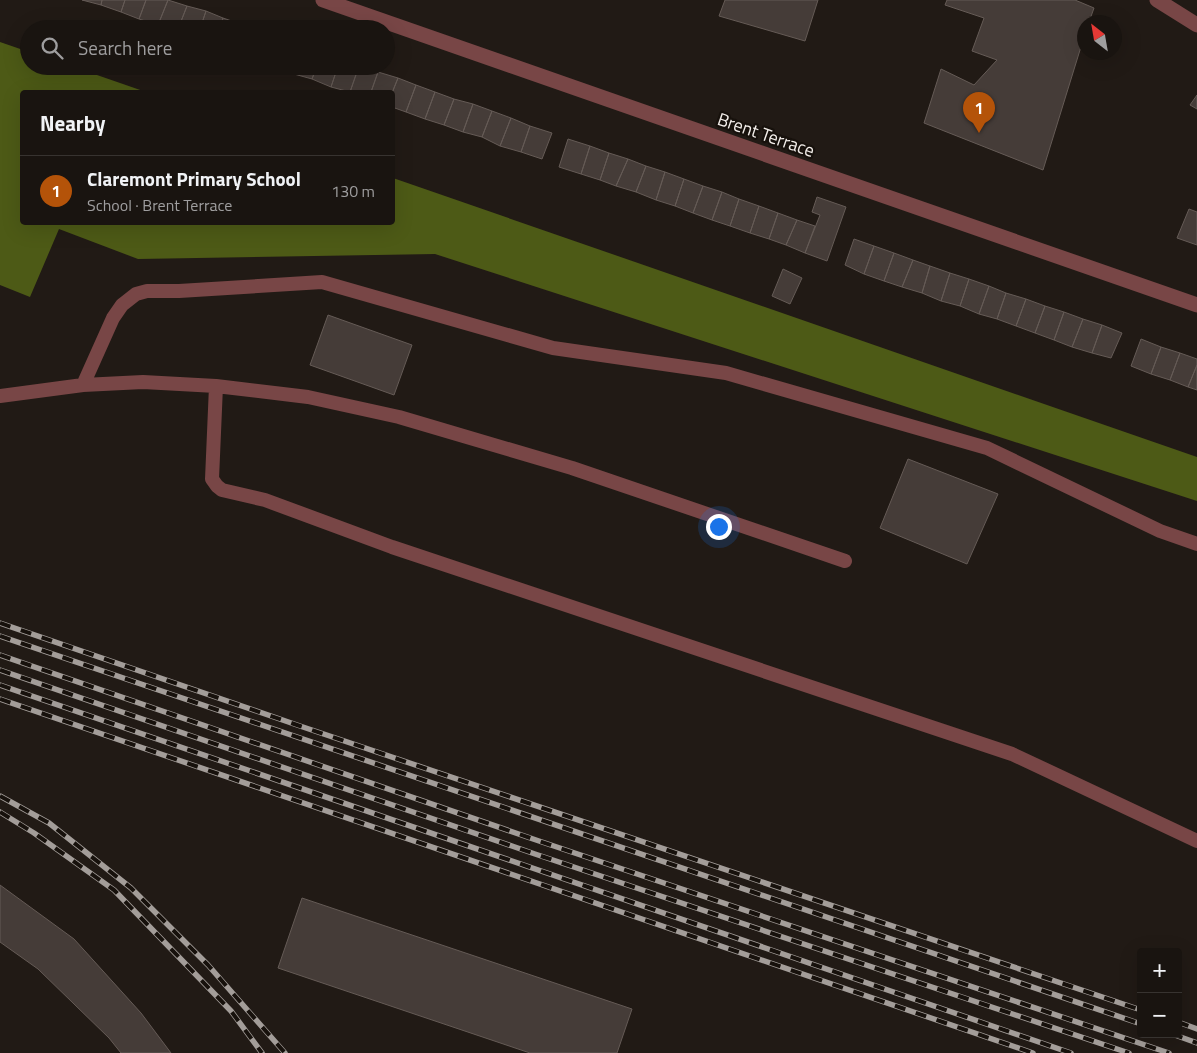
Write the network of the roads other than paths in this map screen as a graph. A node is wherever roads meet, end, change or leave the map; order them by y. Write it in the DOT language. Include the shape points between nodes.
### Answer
graph roads {
  1 [pos="323,0"];
  2 [pos="1157,0"];
  3 [pos="380,20"];
  4 [pos="395,25"];
  5 [pos="1197,25"];
  6 [pos="1197,305"];
  7 [pos="82,386"];
  8 [pos="216,386"];
  9 [pos="0,396"];
  10 [pos="1197,544"];
  11 [pos="845,561"];
  12 [pos="1197,841"];
  1 -- 3 [label="street, Brent Terrace"];
  2 -- 5 [label="street"];
  4 -- 6 [label="street, Brent Terrace"];
  7 -- 8 [label="lane" via="143,382"];
  7 -- 9 [label="lane"];
  7 -- 10 [label="lane" via="113,318 122,304 136,294 322,282 553,348 726,373 987,448 1160,531"];
  8 -- 11 [label="lane" via="308,398 399,417 572,468"];
  8 -- 12 [label="lane" via="212,479 222,490 265,500 392,547 1012,754"];
}
